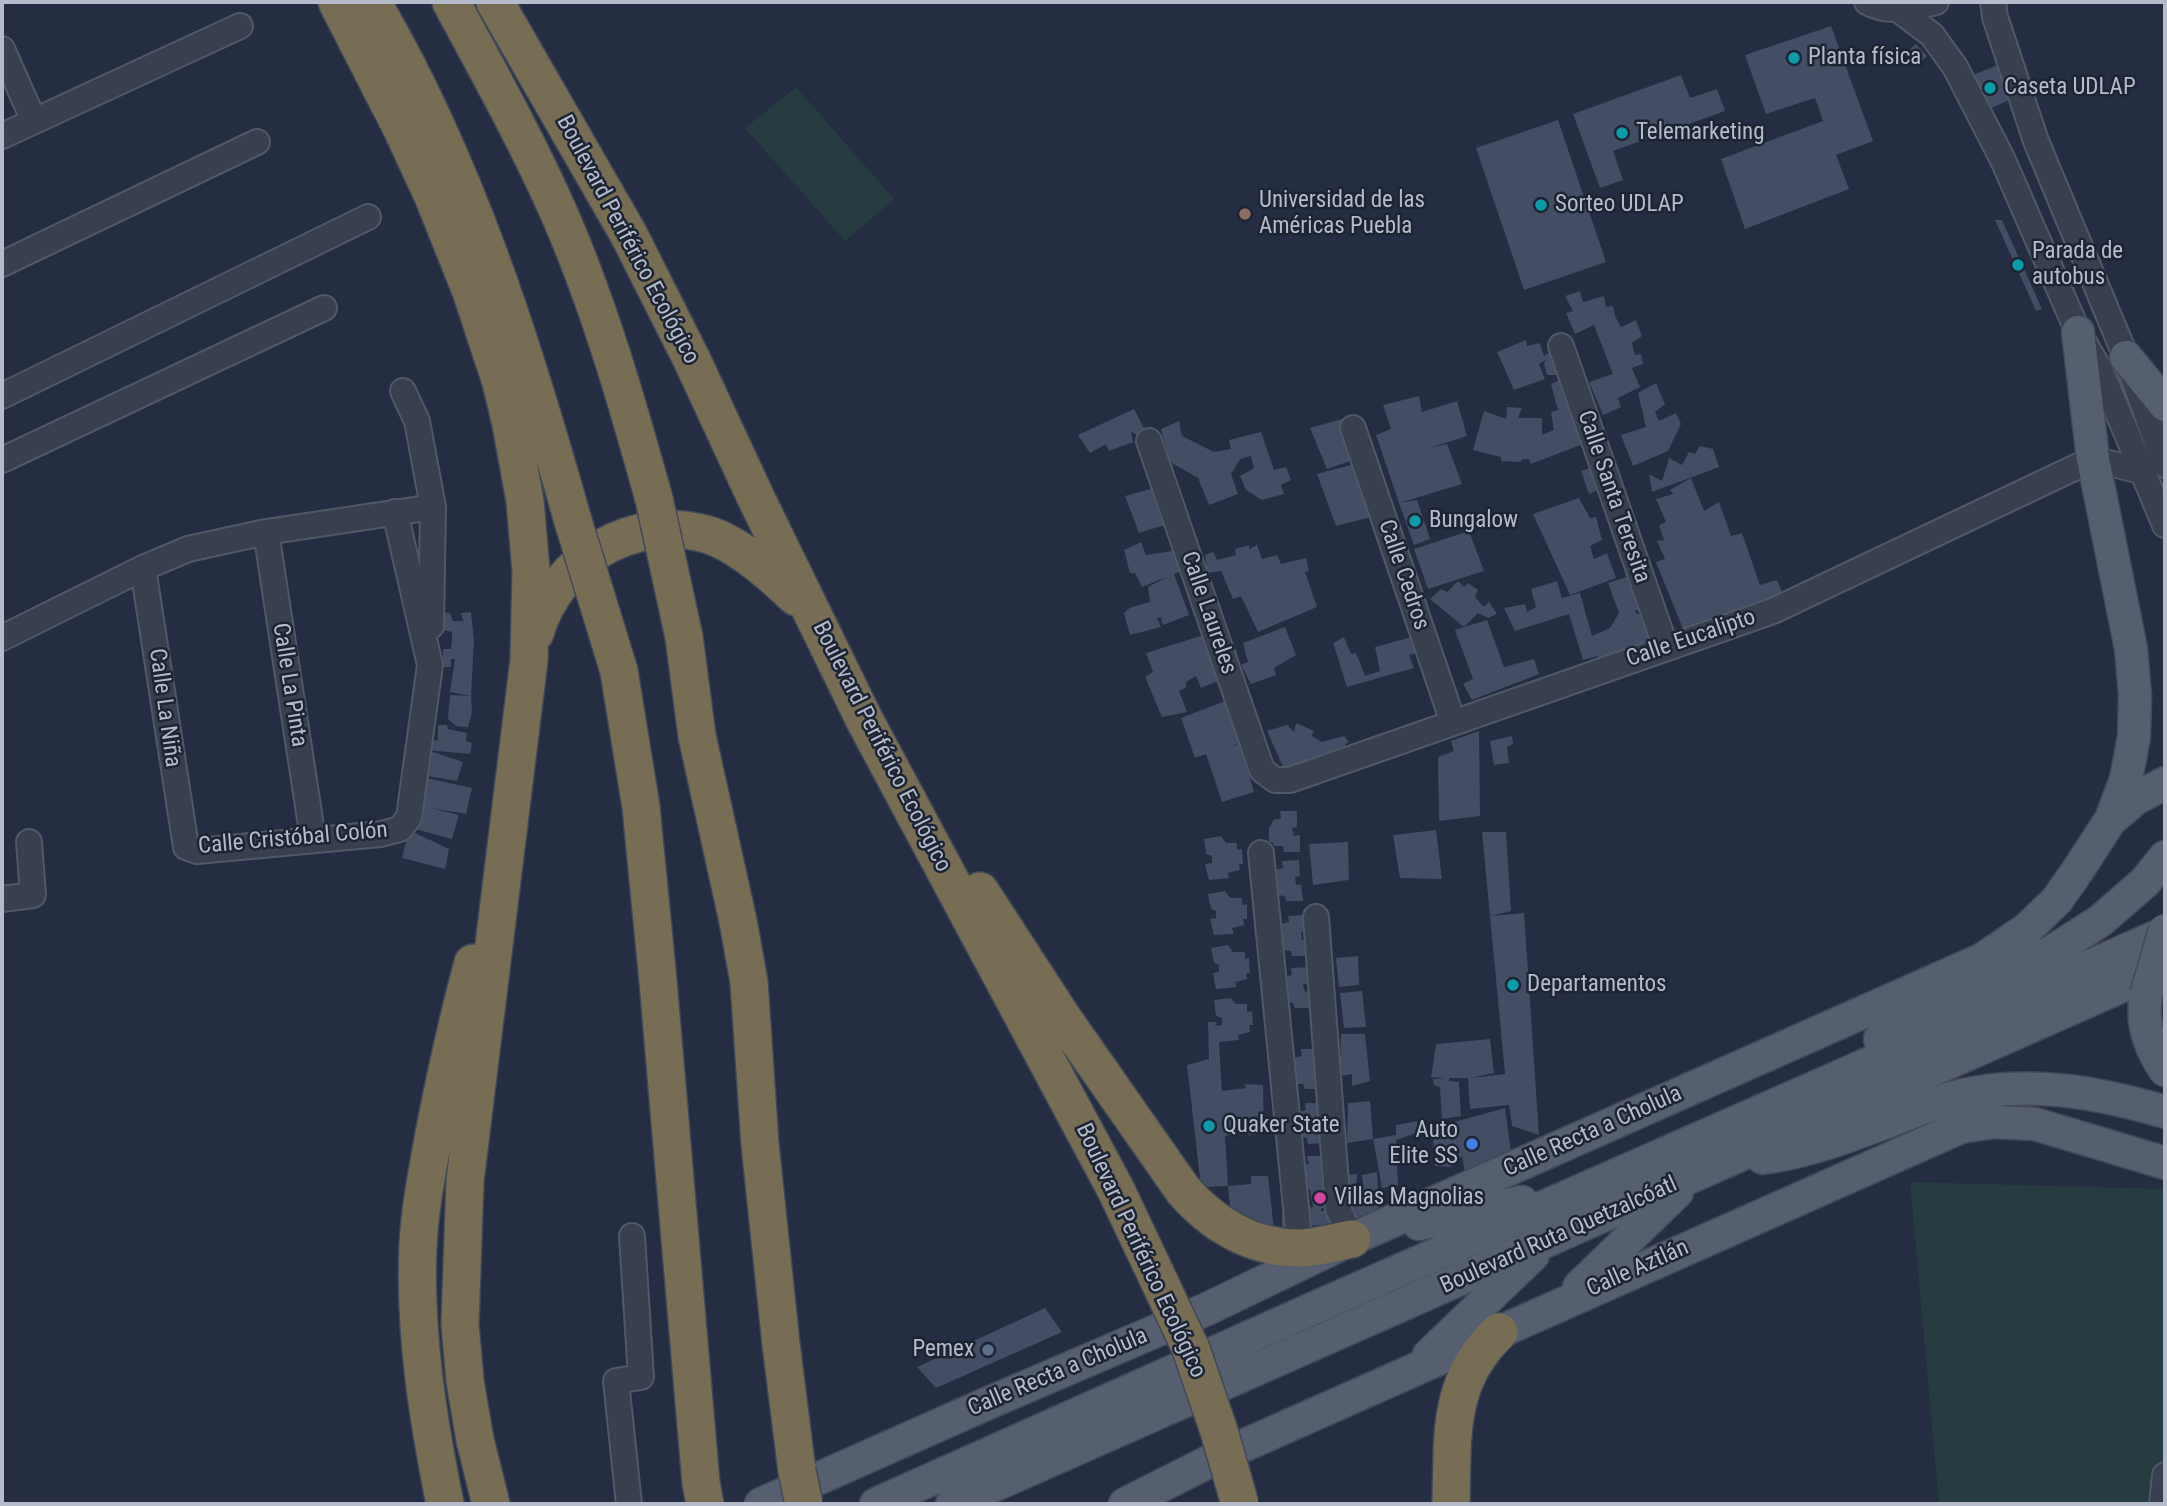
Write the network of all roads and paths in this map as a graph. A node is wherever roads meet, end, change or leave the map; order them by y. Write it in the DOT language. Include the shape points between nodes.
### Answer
graph roads {
  1 [pos="337,2"];
  2 [pos="372,2"];
  3 [pos="451,2"];
  4 [pos="495,2"];
  5 [pos="1867,2"];
  6 [pos="1936,2"];
  7 [pos="1993,2"];
  8 [pos="1899,10"];
  9 [pos="240,26"];
  10 [pos="2,49"];
  11 [pos="34,121"];
  12 [pos="2,136"];
  13 [pos="2036,141"];
  14 [pos="257,142"];
  15 [pos="2002,158"];
  16 [pos="369,217"];
  17 [pos="2,264"];
  18 [pos="324,308"];
  19 [pos="2078,332"];
  20 [pos="1561,346"];
  21 [pos="2126,357"];
  22 [pos="403,391"];
  23 [pos="2,396"];
  24 [pos="2165,405"];
  25 [pos="1353,428"];
  26 [pos="1149,441"];
  27 [pos="2093,458"];
  28 [pos="2,460"];
  29 [pos="2153,468"];
  30 [pos="433,507"];
  31 [pos="395,513"];
  32 [pos="2165,524"];
  33 [pos="266,532"];
  34 [pos="143,568"];
  35 [pos="813,616"];
  36 [pos="2,638"];
  37 [pos="1666,648"];
  38 [pos="528,660"];
  39 [pos="430,665"];
  40 [pos="864,719"];
  41 [pos="1454,722"];
  42 [pos="1275,780"];
  43 [pos="2165,783"];
  44 [pos="2111,819"];
  45 [pos="313,839"];
  46 [pos="29,842"];
  47 [pos="186,847"];
  48 [pos="1261,853"];
  49 [pos="2165,857"];
  50 [pos="500,898"];
  51 [pos="2,899"];
  52 [pos="1316,917"];
  53 [pos="2165,932"];
  54 [pos="2165,967"];
  55 [pos="2165,1070"];
  56 [pos="1805,1092"];
  57 [pos="2165,1112"];
  58 [pos="1727,1161"];
  59 [pos="2165,1163"];
  60 [pos="1693,1176"];
  61 [pos="1589,1187"];
  62 [pos="632,1237"];
  63 [pos="1352,1239"];
  64 [pos="1548,1240"];
  65 [pos="1300,1248"];
  66 [pos="1563,1302"];
  67 [pos="1207,1309"];
  68 [pos="1312,1309"];
  69 [pos="1499,1332"];
  70 [pos="1412,1370"];
  71 [pos="2165,1475"];
  72 [pos="800,1488"];
  73 [pos="703,1494"];
  74 [pos="445,1504"];
  75 [pos="491,1504"];
  76 [pos="629,1504"];
  77 [pos="761,1504"];
  78 [pos="876,1504"];
  79 [pos="952,1504"];
  80 [pos="1125,1504"];
  81 [pos="1240,1504"];
  82 [pos="1451,1504"];
  83 [pos="2162,1504"];
  1 -- 38 [label="highway" via="433,196 501,382 525,501 530,571"];
  2 -- 73 [label="highway, bridge" via="429,113 501,288 619,671 641,807"];
  3 -- 72 [label="highway, Boulevard Periférico Ecológico, bridge" via="558,211 614,361 654,499 749,982 760,1144"];
  4 -- 35 [label="highway, Boulevard Periférico Ecológico" via="629,235"];
  5 -- 8 [label="street"];
  6 -- 8 [label="street"];
  7 -- 13 [label="street"];
  8 -- 15 [label="street" via="1932,35 1955,67"];
  9 -- 11 [label="street"];
  10 -- 11 [label="street"];
  11 -- 12 [label="street"];
  13 -- 15 [label="street"];
  13 -- 21 [label="street"];
  14 -- 17 [label="street"];
  15 -- 19 [label="street"];
  16 -- 23 [label="street"];
  18 -- 28 [label="street"];
  19 -- 27 [label="main road"];
  19 -- 29 [label="street"];
  20 -- 37 [label="street, Calle Santa Teresita"];
  21 -- 24 [label="main road"];
  21 -- 29 [label="street"];
  22 -- 30 [label="street" via="417,421"];
  25 -- 41 [label="street, Calle Cedros"];
  26 -- 42 [label="street, Calle Laureles" via="1262,770"];
  27 -- 29 [label="street"];
  27 -- 37 [label="street, Calle Eucalipto" via="1773,611"];
  27 -- 44 [label="main road" via="2131,649 2135,695 2126,779"];
  29 -- 32 [label="street"];
  30 -- 31 [label="street"];
  30 -- 39 [label="street"];
  31 -- 33 [label="street"];
  31 -- 39 [label="street"];
  33 -- 34 [label="street" via="188,550"];
  33 -- 45 [label="street, Calle La Pinta"];
  34 -- 36 [label="street"];
  34 -- 47 [label="street, Calle La Niña"];
  35 -- 38 [label="highway" via="780,582 729,545 693,531 654,530 619,538 575,567 544,610"];
  35 -- 40 [label="highway, Boulevard Periférico Ecológico"];
  37 -- 41 [label="street, Calle Eucalipto"];
  38 -- 50 [label="highway"];
  39 -- 45 [label="street, Calle Cristóbal Colón" via="409,817 400,830"];
  40 -- 65 [label="highway" via="915,788 1062,1017 1183,1190 1225,1228 1261,1243"];
  40 -- 81 [label="highway, Boulevard Periférico Ecológico, bridge" via="1116,1190 1191,1349"];
  41 -- 42 [label="street, Calle Eucalipto" via="1290,780"];
  43 -- 44 [label="main road"];
  44 -- 63 [label="main road, Calle Recta a Cholula" via="2057,900 2027,929 1983,959"];
  45 -- 47 [label="street, Calle Cristóbal Colón" via="197,851"];
  46 -- 51 [label="street" via="33,895"];
  48 -- 65 [label="street"];
  49 -- 56 [label="main road" via="2145,882 2100,921 2053,951 1890,1032"];
  50 -- 74 [label="highway" via="476,952 462,1005 419,1230 422,1358"];
  50 -- 75 [label="highway" via="465,1181 460,1324 475,1440"];
  52 -- 63 [label="street" via="1338,1209"];
  53 -- 55 [label="main road, bridge" via="2146,995 2144,1019"];
  53 -- 56 [label="main road, Calle Recta a Cholula"];
  54 -- 58 [label="main road, Boulevard Ruta Quetzalcóatl"];
  56 -- 61 [label="main road, Calle Recta a Cholula"];
  57 -- 58 [label="main road" via="2062,1090 1980,1092 1805,1150"];
  58 -- 60 [label="main road, Boulevard Ruta Quetzalcóatl"];
  59 -- 66 [label="main road, Calle Aztlán" via="2035,1124 1994,1122 1961,1127"];
  60 -- 64 [label="main road, Boulevard Ruta Quetzalcóatl"];
  60 -- 66 [label="main road"];
  61 -- 63 [label="main road"];
  61 -- 68 [label="main road, Calle Recta a Cholula"];
  62 -- 76 [label="street" via="641,1377 616,1381"];
  63 -- 65 [label="highway"];
  63 -- 67 [label="main road, Calle Recta a Cholula"];
  64 -- 70 [label="main road"];
  64 -- 79 [label="main road, Boulevard Ruta Quetzalcóatl"];
  66 -- 69 [label="main road, Calle Aztlán"];
  67 -- 68 [label="main road"];
  67 -- 77 [label="main road, Calle Recta a Cholula"];
  68 -- 78 [label="main road, Calle Recta a Cholula"];
  69 -- 70 [label="main road, Calle Aztlán"];
  69 -- 82 [label="highway" via="1472,1364 1459,1398"];
  70 -- 80 [label="main road, Calle Aztlán"];
  71 -- 83 [label="street"];
}
